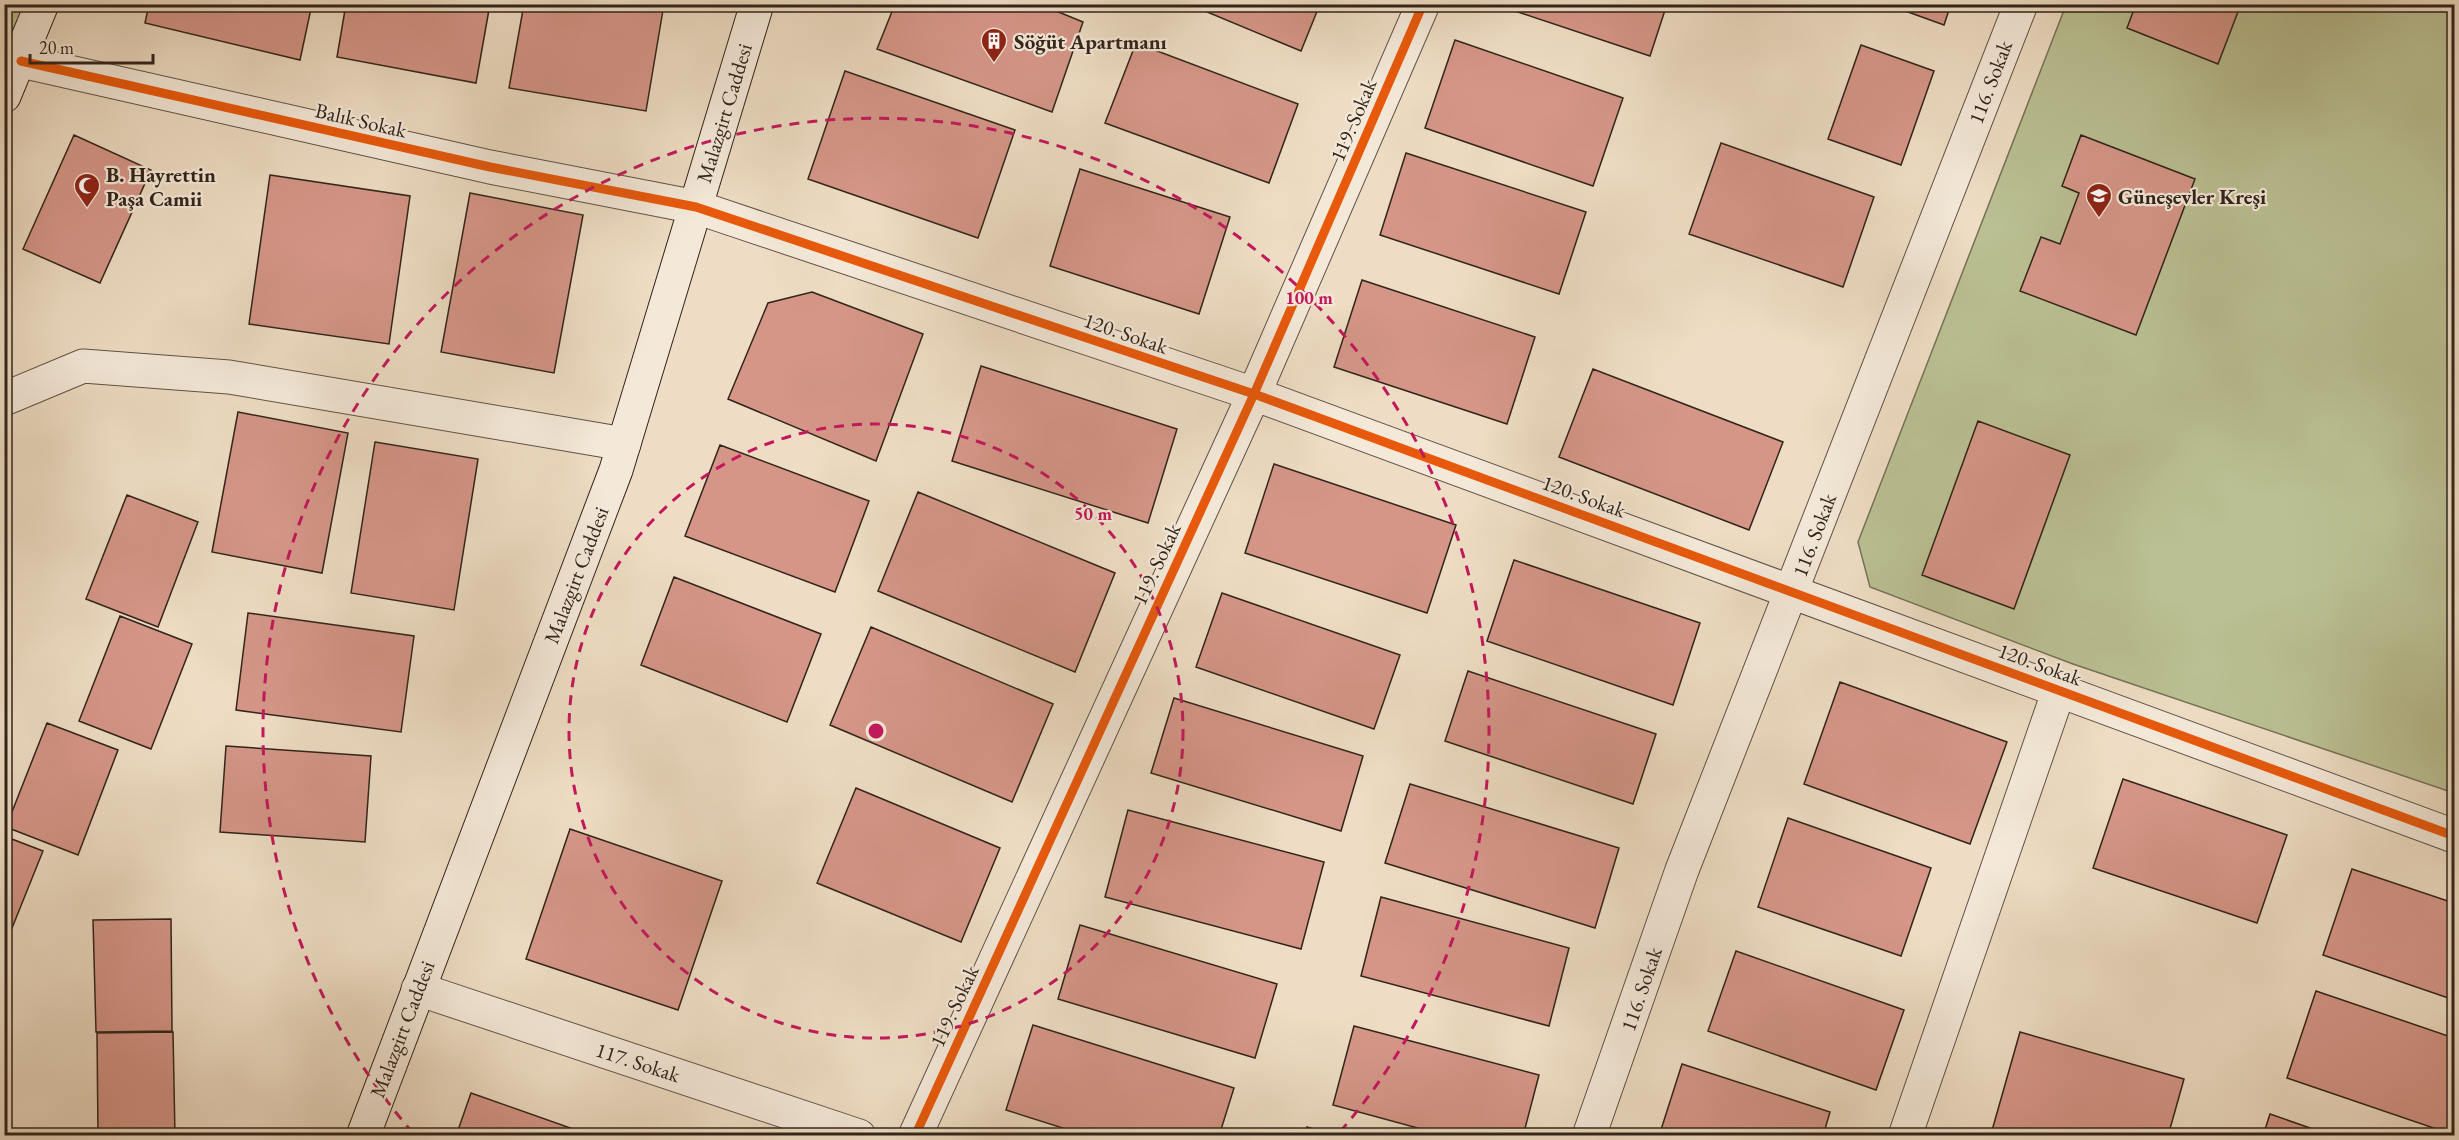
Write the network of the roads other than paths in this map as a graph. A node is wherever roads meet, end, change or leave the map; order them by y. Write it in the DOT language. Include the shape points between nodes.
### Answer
graph roads {
  1 [pos="42,4"];
  2 [pos="757,4"];
  3 [pos="1423,4"];
  4 [pos="2021,4"];
  5 [pos="21,61"];
  6 [pos="4,96"];
  7 [pos="696,207"];
  8 [pos="1254,394"];
  9 [pos="4,399"];
  10 [pos="624,444"];
  11 [pos="1791,591"];
  12 [pos="2059,690"];
  13 [pos="2454,836"];
  14 [pos="418,989"];
  15 [pos="363,1136"];
  16 [pos="859,1136"];
  17 [pos="915,1136"];
  18 [pos="1589,1136"];
  19 [pos="1905,1136"];
  1 -- 5 [label="street"];
  2 -- 7 [label="street, Malazgirt Caddesi"];
  3 -- 8 [label="street, 119. Sokak"];
  4 -- 11 [label="street, 116. Sokak"];
  5 -- 6 [label="street"];
  5 -- 7 [label="street, Balık Sokak" via="490,167"];
  7 -- 8 [label="street, 120. Sokak"];
  7 -- 10 [label="street, Malazgirt Caddesi"];
  8 -- 11 [label="street, 120. Sokak"];
  8 -- 17 [label="street, 119. Sokak"];
  9 -- 10 [label="street" via="83,366 229,377"];
  10 -- 14 [label="street, Malazgirt Caddesi"];
  11 -- 12 [label="street, 120. Sokak"];
  11 -- 18 [label="street, 116. Sokak" via="1682,870"];
  12 -- 13 [label="street, 120. Sokak"];
  12 -- 19 [label="street"];
  14 -- 15 [label="street, Malazgirt Caddesi"];
  14 -- 16 [label="street, 117. Sokak"];
}
